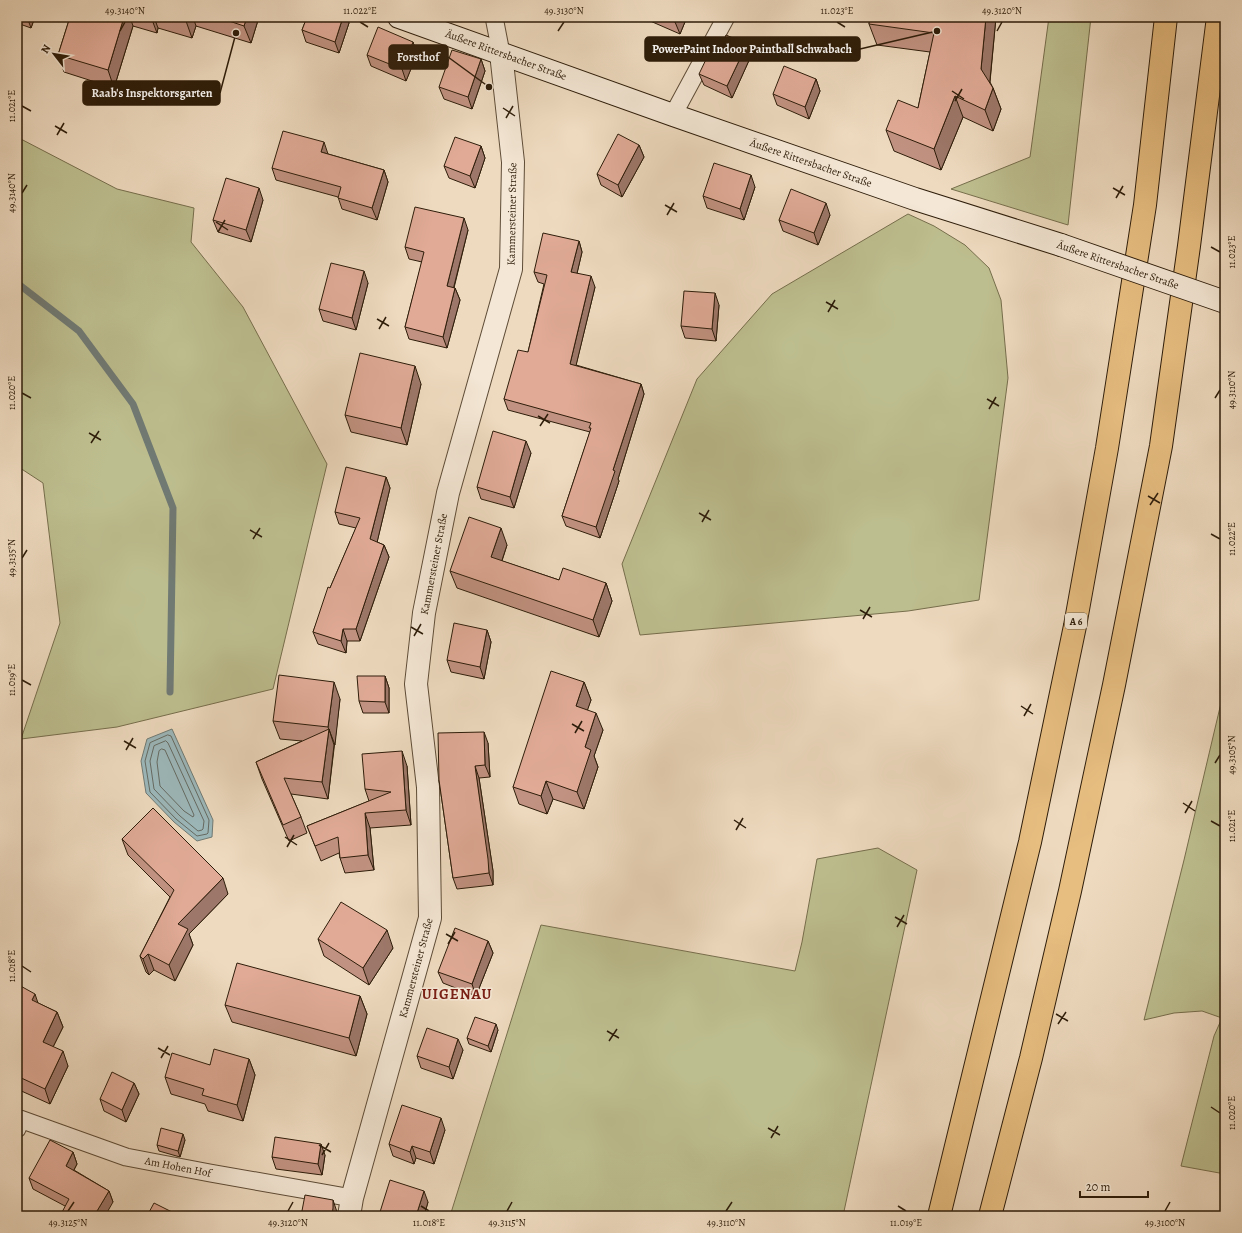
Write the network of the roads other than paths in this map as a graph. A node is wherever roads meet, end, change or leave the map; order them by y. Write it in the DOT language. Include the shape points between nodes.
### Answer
graph roads {
  1 [pos="399,17"];
  2 [pos="494,17"];
  3 [pos="726,17"];
  4 [pos="1166,17"];
  5 [pos="1218,17"];
  6 [pos="500,53"];
  7 [pos="673,115"];
  8 [pos="1225,302"];
  9 [pos="17,1129"];
  10 [pos="350,1207"];
  11 [pos="939,1216"];
  12 [pos="990,1216"];
  1 -- 6 [label="street, Äußere Rittersbacher Straße"];
  2 -- 6 [label="street"];
  3 -- 7 [label="street"];
  4 -- 11 [label="highway, A 6" via="1145,205 1107,448 1075,626 1030,842"];
  5 -- 12 [label="highway" via="1160,446 1114,685 1070,891 1031,1058"];
  6 -- 7 [label="street, Äußere Rittersbacher Straße"];
  6 -- 10 [label="street, Kammersteiner Straße" via="514,162 511,269 448,493 424,613 416,684 428,787 430,918"];
  7 -- 8 [label="street, Äußere Rittersbacher Straße, bridge"];
  9 -- 10 [label="street, Am Hohen Hof" via="20,1119 126,1157"];
}
